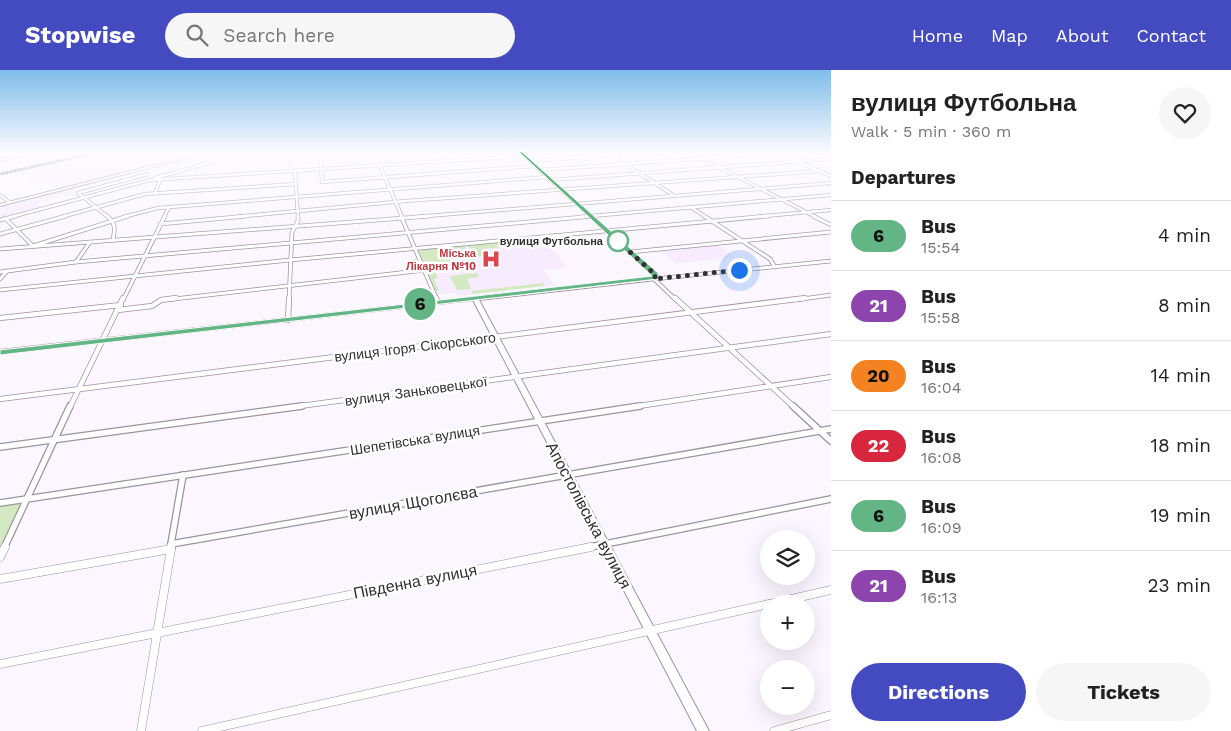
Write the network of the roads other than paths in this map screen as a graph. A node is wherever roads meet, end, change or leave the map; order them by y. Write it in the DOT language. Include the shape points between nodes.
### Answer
graph roads {
  1 [pos="84,184"];
  2 [pos="112,184"];
  3 [pos="136,184"];
  4 [pos="158,184"];
  5 [pos="296,184"];
  6 [pos="388,184"];
  7 [pos="478,184"];
  8 [pos="554,184"];
  9 [pos="656,184"];
  10 [pos="751,184"];
  11 [pos="819,184"];
  12 [pos="760,188"];
  13 [pos="390,190"];
  14 [pos="562,190"];
  15 [pos="156,192"];
  16 [pos="0,194"];
  17 [pos="674,195"];
  18 [pos="831,195"];
  19 [pos="297,197"];
  20 [pos="84,198"];
  21 [pos="781,200"];
  22 [pos="9,202"];
  23 [pos="395,202"];
  24 [pos="576,203"];
  25 [pos="0,205"];
  26 [pos="96,207"];
  27 [pos="169,207"];
  28 [pos="692,207"];
  29 [pos="831,210"];
  30 [pos="297,212"];
  31 [pos="805,212"];
  32 [pos="590,216"];
  33 [pos="401,217"];
  34 [pos="5,218"];
  35 [pos="0,220"];
  36 [pos="112,220"];
  37 [pos="711,221"];
  38 [pos="160,224"];
  39 [pos="831,225"];
  40 [pos="296,226"];
  41 [pos="16,230"];
  42 [pos="606,230"];
  43 [pos="407,232"];
  44 [pos="831,232"];
  45 [pos="0,234"];
  46 [pos="154,237"];
  47 [pos="113,240"];
  48 [pos="741,240"];
  49 [pos="90,242"];
  50 [pos="292,242"];
  51 [pos="33,246"];
  52 [pos="415,248"];
  53 [pos="0,249"];
  54 [pos="630,252"];
  55 [pos="144,256"];
  56 [pos="290,260"];
  57 [pos="831,260"];
  58 [pos="76,262"];
  59 [pos="774,267"];
  60 [pos="425,270"];
  61 [pos="7,271"];
  62 [pos="0,272"];
  63 [pos="135,277"];
  64 [pos="0,279"];
  65 [pos="654,279"];
  66 [pos="288,286"];
  67 [pos="0,290"];
  68 [pos="831,295"];
  69 [pos="475,298"];
  70 [pos="438,302"];
  71 [pos="120,307"];
  72 [pos="691,312"];
  73 [pos="0,318"];
  74 [pos="288,320"];
  75 [pos="831,334"];
  76 [pos="495,337"];
  77 [pos="102,341"];
  78 [pos="729,347"];
  79 [pos="0,352"];
  80 [pos="516,377"];
  81 [pos="831,377"];
  82 [pos="771,386"];
  83 [pos="78,389"];
  84 [pos="0,398"];
  85 [pos="539,421"];
  86 [pos="831,429"];
  87 [pos="819,431"];
  88 [pos="55,440"];
  89 [pos="831,441"];
  90 [pos="0,447"];
  91 [pos="183,475"];
  92 [pos="568,475"];
  93 [pos="26,499"];
  94 [pos="831,499"];
  95 [pos="0,503"];
  96 [pos="604,544"];
  97 [pos="171,547"];
  98 [pos="0,557"];
  99 [pos="0,579"];
  100 [pos="831,590"];
  101 [pos="809,595"];
  102 [pos="760,606"];
  103 [pos="650,631"];
  104 [pos="157,633"];
  105 [pos="0,664"];
  106 [pos="831,716"];
  107 [pos="141,731"];
  108 [pos="202,731"];
  109 [pos="703,731"];
  110 [pos="774,731"];
  1 -- 22 [label="street"];
  2 -- 20 [label="street" via="78,193"];
  3 -- 20 [label="street"];
  4 -- 15 [label="street"];
  5 -- 15 [label="street"];
  5 -- 19 [label="street"];
  6 -- 13 [label="street"];
  7 -- 13 [label="street"];
  8 -- 14 [label="street"];
  9 -- 14 [label="street"];
  9 -- 17 [label="street"];
  10 -- 12 [label="street"];
  11 -- 12 [label="street"];
  12 -- 17 [label="street"];
  12 -- 21 [label="street"];
  13 -- 19 [label="street"];
  13 -- 23 [label="street"];
  14 -- 23 [label="street"];
  14 -- 24 [label="street"];
  15 -- 26 [label="street"];
  16 -- 22 [label="street"];
  17 -- 24 [label="street"];
  18 -- 21 [label="street"];
  19 -- 27 [label="street"];
  19 -- 30 [label="street"];
  20 -- 26 [label="street"];
  20 -- 34 [label="street"];
  21 -- 28 [label="street"];
  21 -- 31 [label="street"];
  22 -- 25 [label="street"];
  23 -- 30 [label="street"];
  23 -- 33 [label="street"];
  24 -- 32 [label="street"];
  24 -- 33 [label="street"];
  26 -- 36 [label="street"];
  26 -- 41 [label="street"];
  27 -- 36 [label="street"];
  27 -- 38 [label="street"];
  28 -- 32 [label="street"];
  28 -- 37 [label="street"];
  29 -- 31 [label="street"];
  30 -- 38 [label="street"];
  30 -- 40 [label="street"];
  31 -- 37 [label="street"];
  31 -- 39 [label="street"];
  32 -- 42 [label="street"];
  32 -- 43 [label="street"];
  33 -- 40 [label="street"];
  33 -- 43 [label="street"];
  34 -- 35 [label="street"];
  34 -- 41 [label="street"];
  36 -- 47 [label="street" via="115,227"];
  36 -- 51 [label="street"];
  37 -- 42 [label="street"];
  37 -- 48 [label="street"];
  38 -- 46 [label="street"];
  40 -- 46 [label="street"];
  40 -- 50 [label="street"];
  41 -- 45 [label="street"];
  41 -- 51 [label="street"];
  42 -- 52 [label="street"];
  42 -- 54 [label="street"];
  43 -- 50 [label="street"];
  43 -- 52 [label="street"];
  44 -- 48 [label="street"];
  46 -- 47 [label="street"];
  46 -- 55 [label="street"];
  47 -- 49 [label="street"];
  48 -- 54 [label="street"];
  48 -- 59 [label="street" via="770,259"];
  49 -- 51 [label="street"];
  49 -- 58 [label="street"];
  50 -- 55 [label="street"];
  50 -- 56 [label="street"];
  51 -- 53 [label="street"];
  52 -- 56 [label="street"];
  52 -- 60 [label="street"];
  54 -- 65 [label="street" via="656,275"];
  55 -- 58 [label="street"];
  55 -- 63 [label="street"];
  56 -- 63 [label="street"];
  56 -- 66 [label="street"];
  57 -- 59 [label="street"];
  58 -- 61 [label="street"];
  59 -- 65 [label="street"];
  60 -- 66 [label="street"];
  60 -- 70 [label="street"];
  61 -- 62 [label="street"];
  61 -- 64 [label="street"];
  63 -- 67 [label="street"];
  63 -- 71 [label="street"];
  65 -- 69 [label="street"];
  65 -- 72 [label="street"];
  66 -- 71 [label="street" via="161,300 152,306"];
  66 -- 74 [label="street"];
  68 -- 72 [label="street, вулиця Ігоря Сікорського"];
  69 -- 70 [label="street"];
  69 -- 76 [label="street, Апостолівська вулиця"];
  70 -- 74 [label="street"];
  71 -- 73 [label="street"];
  71 -- 77 [label="street"];
  72 -- 76 [label="street, вулиця Ігоря Сікорського"];
  72 -- 78 [label="street"];
  74 -- 77 [label="street"];
  75 -- 78 [label="street, вулиця Заньковецької"];
  76 -- 80 [label="street, Апостолівська вулиця"];
  76 -- 83 [label="street, вулиця Ігоря Сікорського"];
  77 -- 79 [label="street"];
  77 -- 83 [label="street"];
  78 -- 80 [label="street, вулиця Заньковецької"];
  78 -- 82 [label="street"];
  80 -- 85 [label="street, Апостолівська вулиця"];
  80 -- 88 [label="street, вулиця Заньковецької"];
  81 -- 82 [label="street, Шепетівська вулиця"];
  82 -- 85 [label="street, Шепетівська вулиця"];
  82 -- 87 [label="street"];
  83 -- 84 [label="street, вулиця Ігоря Сікорського"];
  83 -- 88 [label="street"];
  85 -- 91 [label="street, Шепетівська вулиця"];
  85 -- 92 [label="street, Апостолівська вулиця"];
  86 -- 87 [label="street, вулиця Щоголєва"];
  87 -- 89 [label="street"];
  87 -- 92 [label="street, вулиця Щоголєва"];
  88 -- 90 [label="street, вулиця Заньковецької"];
  88 -- 93 [label="street"];
  91 -- 93 [label="street, Шепетівська вулиця"];
  91 -- 97 [label="street"];
  92 -- 96 [label="street, Апостолівська вулиця"];
  92 -- 97 [label="street, вулиця Щоголєва"];
  93 -- 95 [label="street, Шепетівська вулиця"];
  93 -- 98 [label="street"];
  94 -- 96 [label="street, Південна вулиця"];
  96 -- 103 [label="street, Апостолівська вулиця"];
  96 -- 104 [label="street, Південна вулиця"];
  97 -- 99 [label="street, вулиця Щоголєва"];
  97 -- 104 [label="street"];
  100 -- 101 [label="street"];
  102 -- 103 [label="street"];
  103 -- 108 [label="street"];
  103 -- 109 [label="street, Апостолівська вулиця"];
  104 -- 105 [label="street, Південна вулиця"];
  104 -- 107 [label="street"];
  106 -- 110 [label="street"];
}
